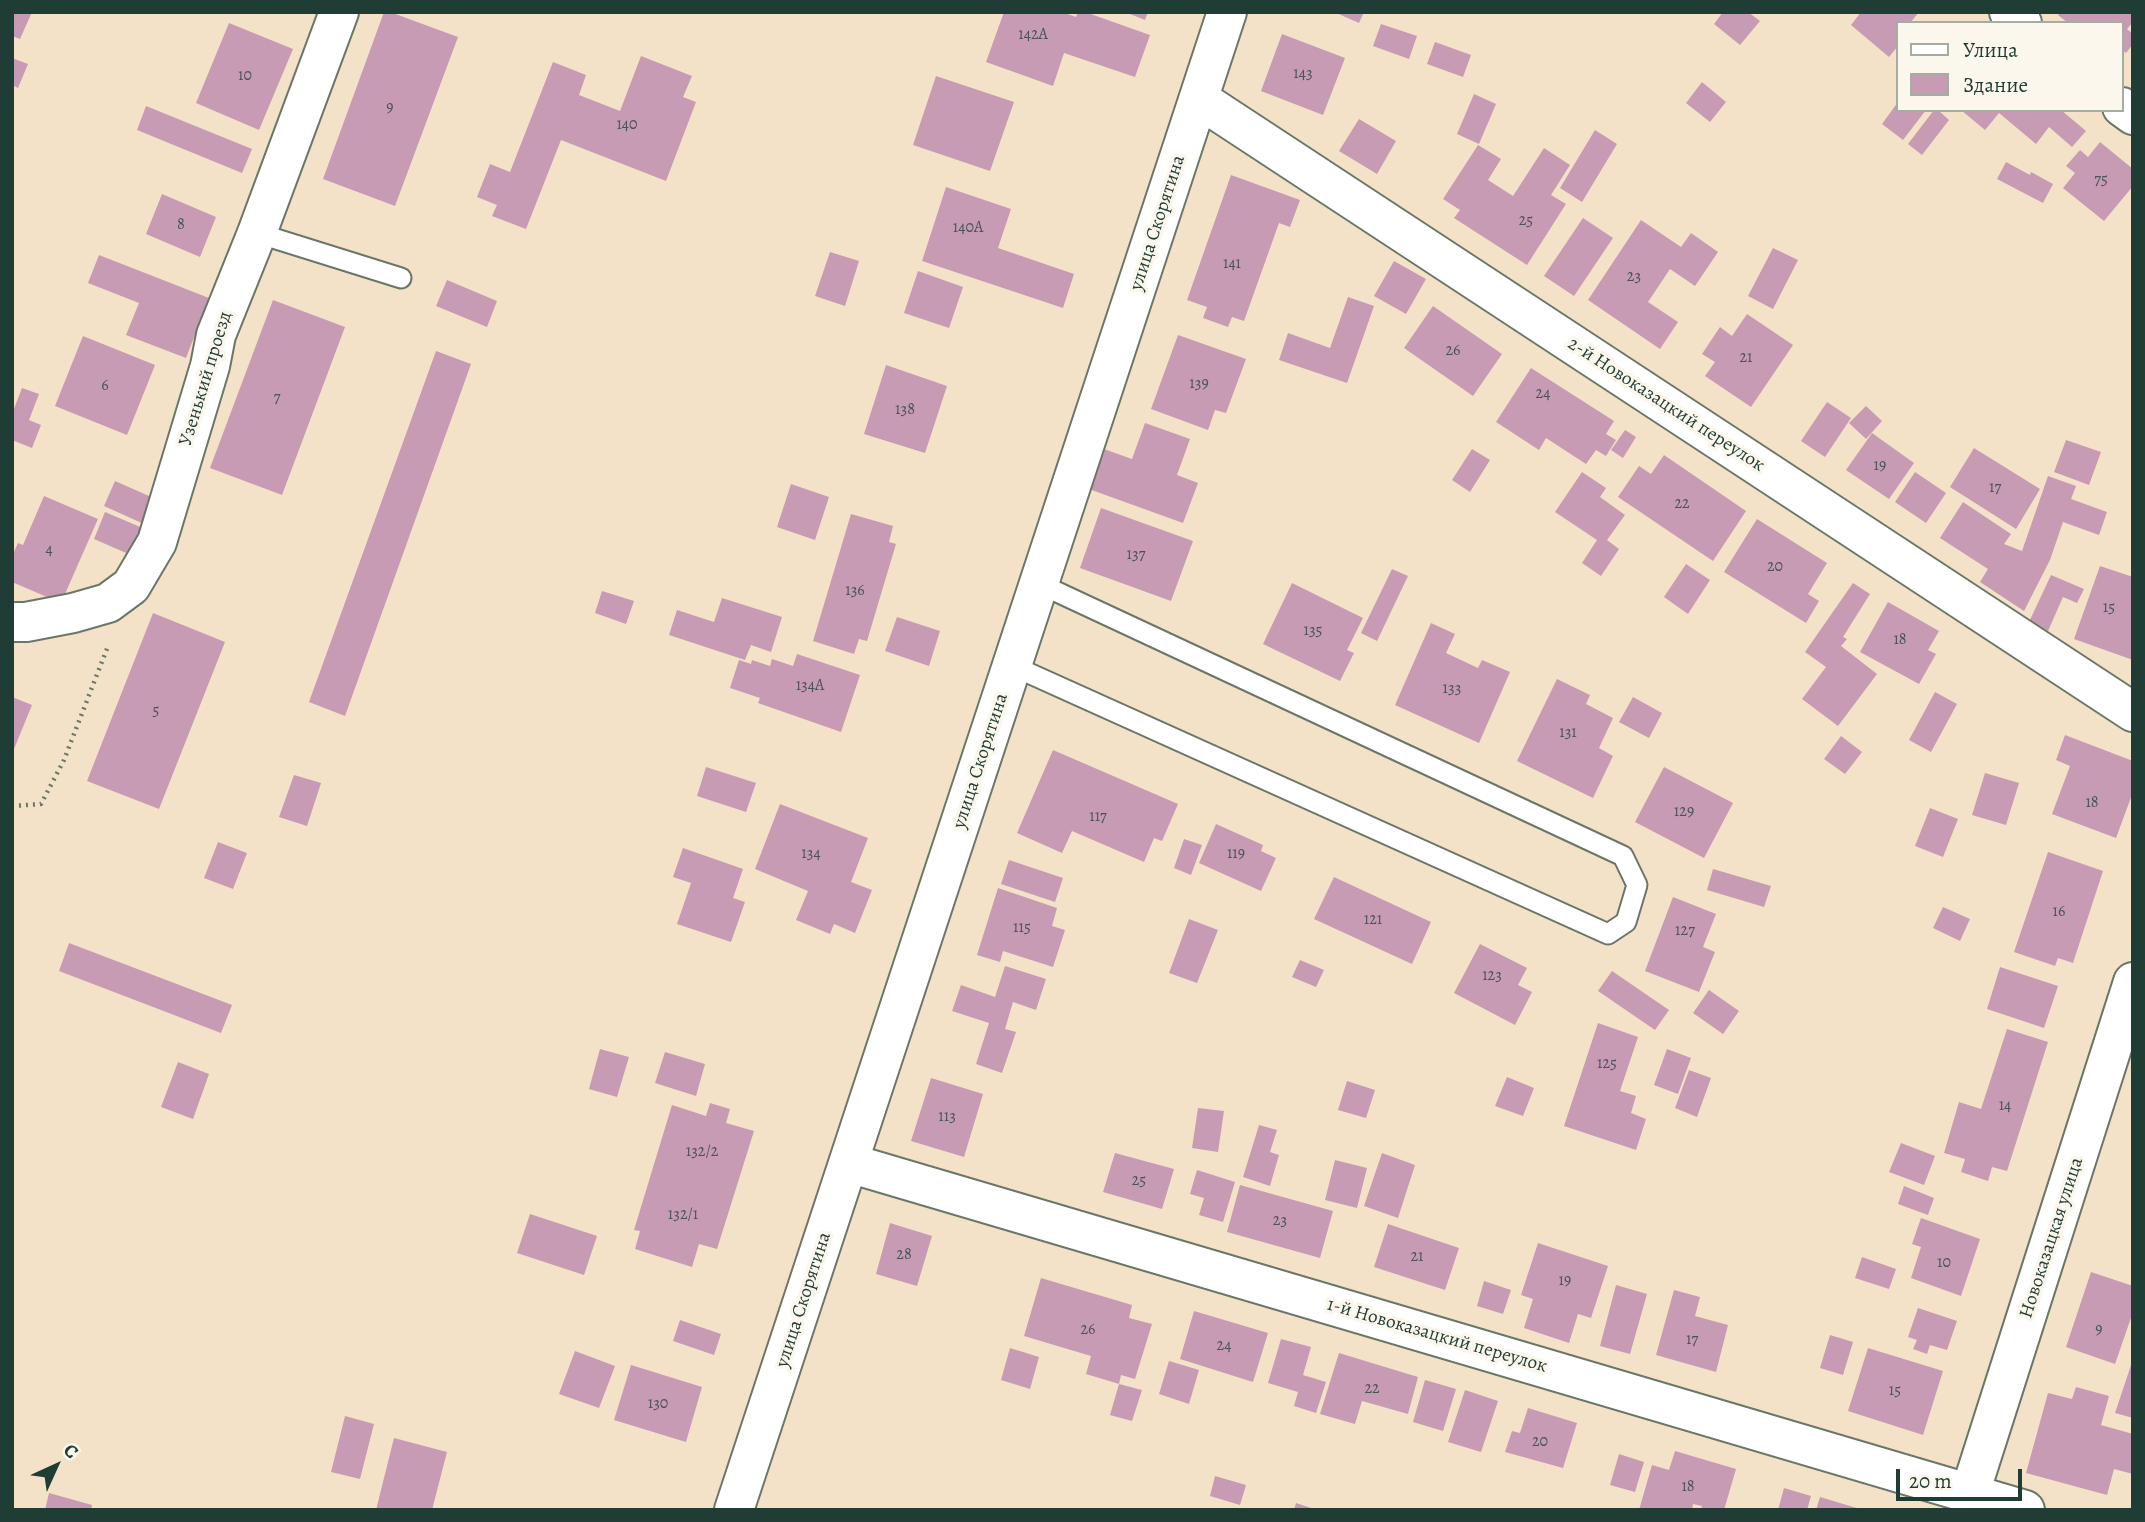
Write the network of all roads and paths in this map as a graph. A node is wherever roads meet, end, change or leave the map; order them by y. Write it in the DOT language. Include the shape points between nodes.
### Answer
graph roads {
  1 [pos="339,12"];
  2 [pos="1227,12"];
  3 [pos="1199,99"];
  4 [pos="257,233"];
  5 [pos="401,278"];
  6 [pos="1040,584"];
  7 [pos="108,603"];
  8 [pos="12,622"];
  9 [pos="1013,666"];
  10 [pos="2133,712"];
  11 [pos="12,806"];
  12 [pos="2133,982"];
  13 [pos="849,1163"];
  14 [pos="1970,1493"];
  15 [pos="734,1510"];
  16 [pos="2025,1510"];
  1 -- 4 [label="street, Узенький проезд"];
  2 -- 3 [label="street, улица Скорятина"];
  3 -- 6 [label="street, улица Скорятина"];
  3 -- 10 [label="street, 2-й Новоказацкий переулок"];
  4 -- 5 [label="lane"];
  4 -- 7 [label="street, Узенький проезд" via="216,335 157,542 131,586"];
  6 -- 9 [label="street, улица Скорятина"];
  6 -- 9 [label="lane" via="1623,856 1636,885 1626,922 1608,934"];
  7 -- 8 [label="street, Узенький проезд"];
  7 -- 11 [label="path" via="108,647 64,760 41,804"];
  9 -- 13 [label="street, улица Скорятина"];
  12 -- 14 [label="street, Новоказацкая улица"];
  13 -- 14 [label="street, 1-й Новоказацкий переулок"];
  13 -- 15 [label="street, улица Скорятина"];
  14 -- 16 [label="street, 1-й Новоказацкий переулок"];
}
